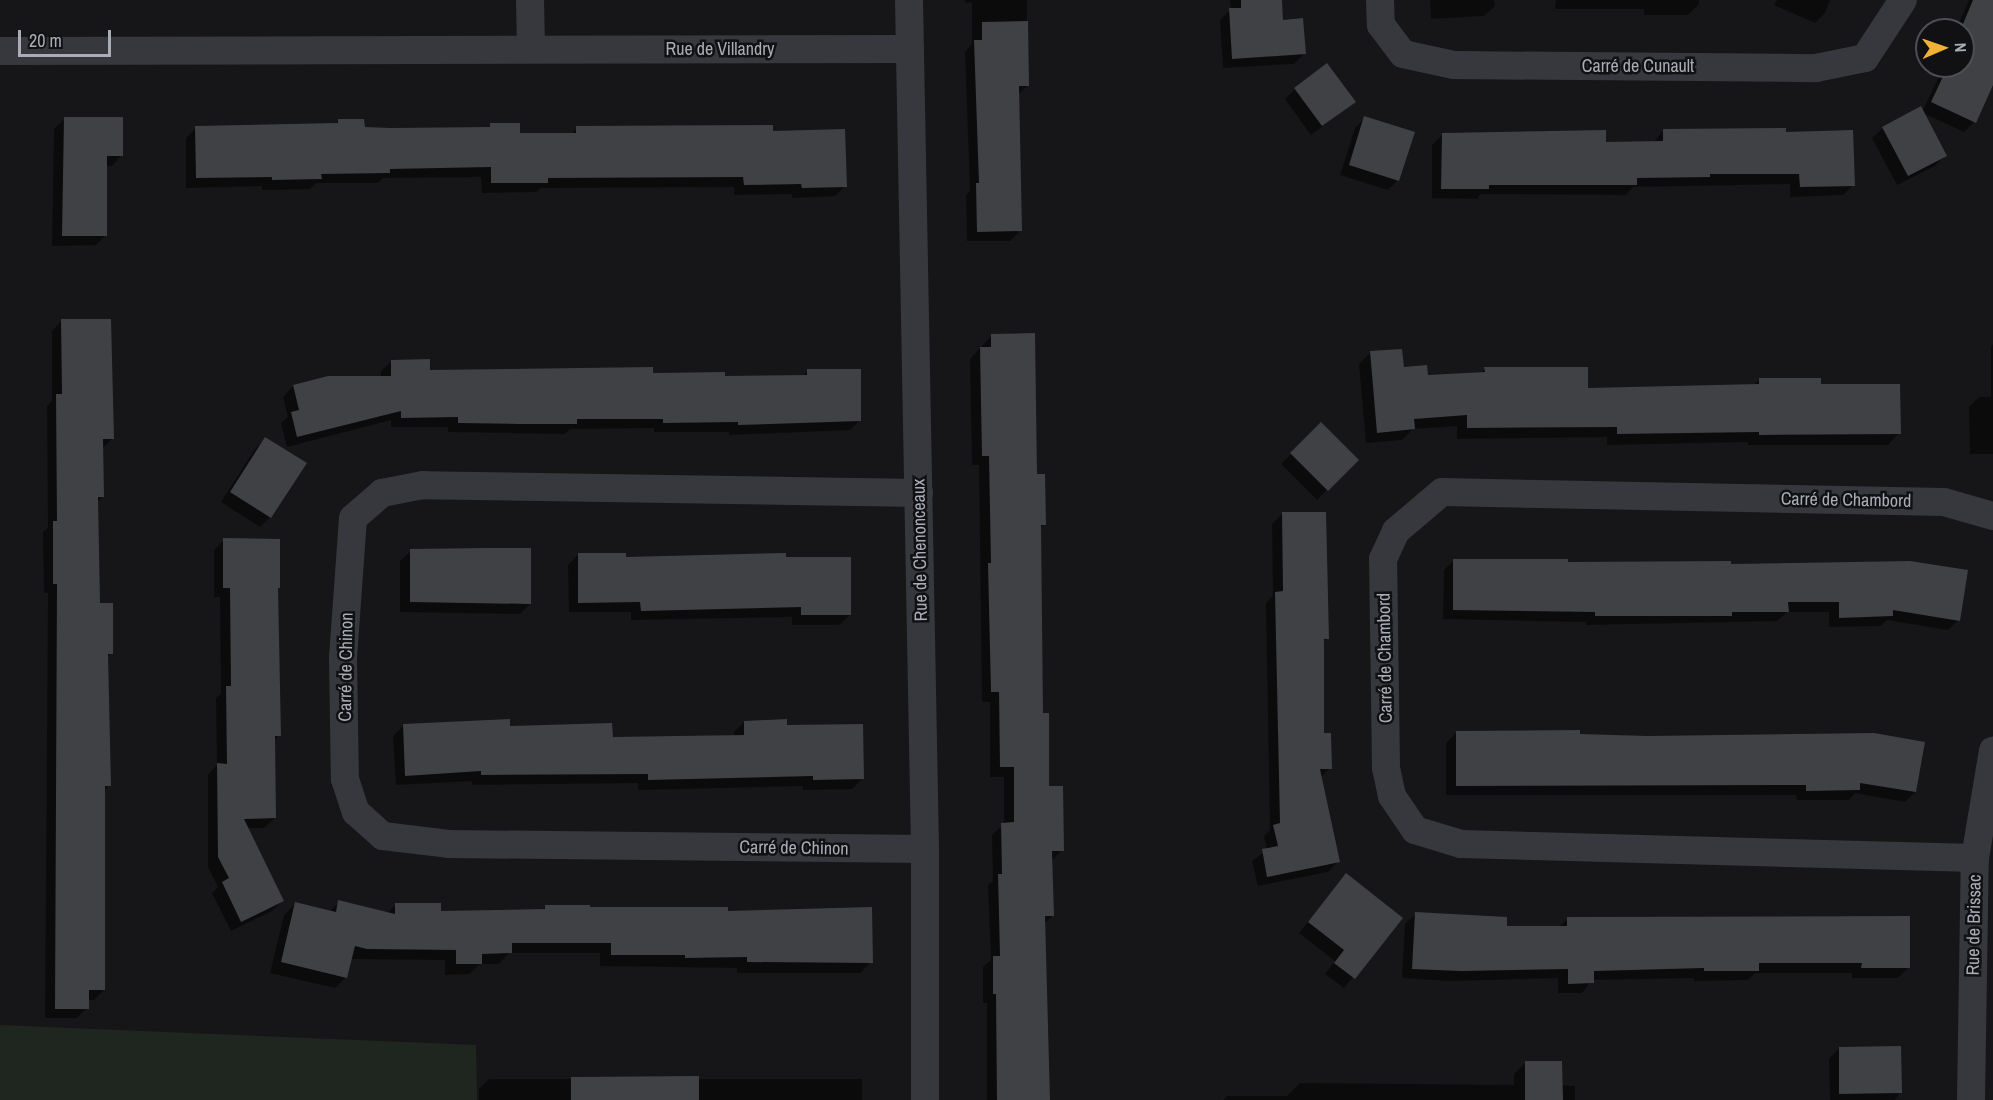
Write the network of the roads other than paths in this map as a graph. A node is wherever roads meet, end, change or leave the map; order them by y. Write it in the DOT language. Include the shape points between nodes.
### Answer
graph roads {
  1 [pos="530,0"];
  2 [pos="909,0"];
  3 [pos="1380,0"];
  4 [pos="1903,0"];
  5 [pos="531,49"];
  6 [pos="910,49"];
  7 [pos="0,51"];
  8 [pos="919,493"];
  9 [pos="1993,516"];
  10 [pos="1993,751"];
  11 [pos="925,849"];
  12 [pos="1976,858"];
  13 [pos="925,1100"];
  14 [pos="1971,1100"];
  1 -- 5 [label="street"];
  2 -- 6 [label="street, Rue de Chenonceaux"];
  3 -- 4 [label="street, Carré de Cunault" via="1381,25 1403,54 1454,65 1804,68 1865,58"];
  5 -- 6 [label="street, Rue de Villandry"];
  5 -- 7 [label="street, Rue de Villandry"];
  6 -- 8 [label="street, Rue de Chenonceaux"];
  8 -- 11 [label="street, Rue de Chenonceaux"];
  8 -- 11 [label="street, Carré de Chinon" via="423,485 382,493 353,518 344,658 345,780 356,812 383,836 449,844"];
  9 -- 12 [label="street, Carré de Chambord" via="1944,502 1442,492 1396,531 1383,559 1386,768 1392,796 1415,831 1461,844"];
  10 -- 12 [label="street, Rue de Brissac"];
  11 -- 13 [label="street, Rue de Chenonceaux"];
  12 -- 14 [label="street, Rue de Brissac"];
}
